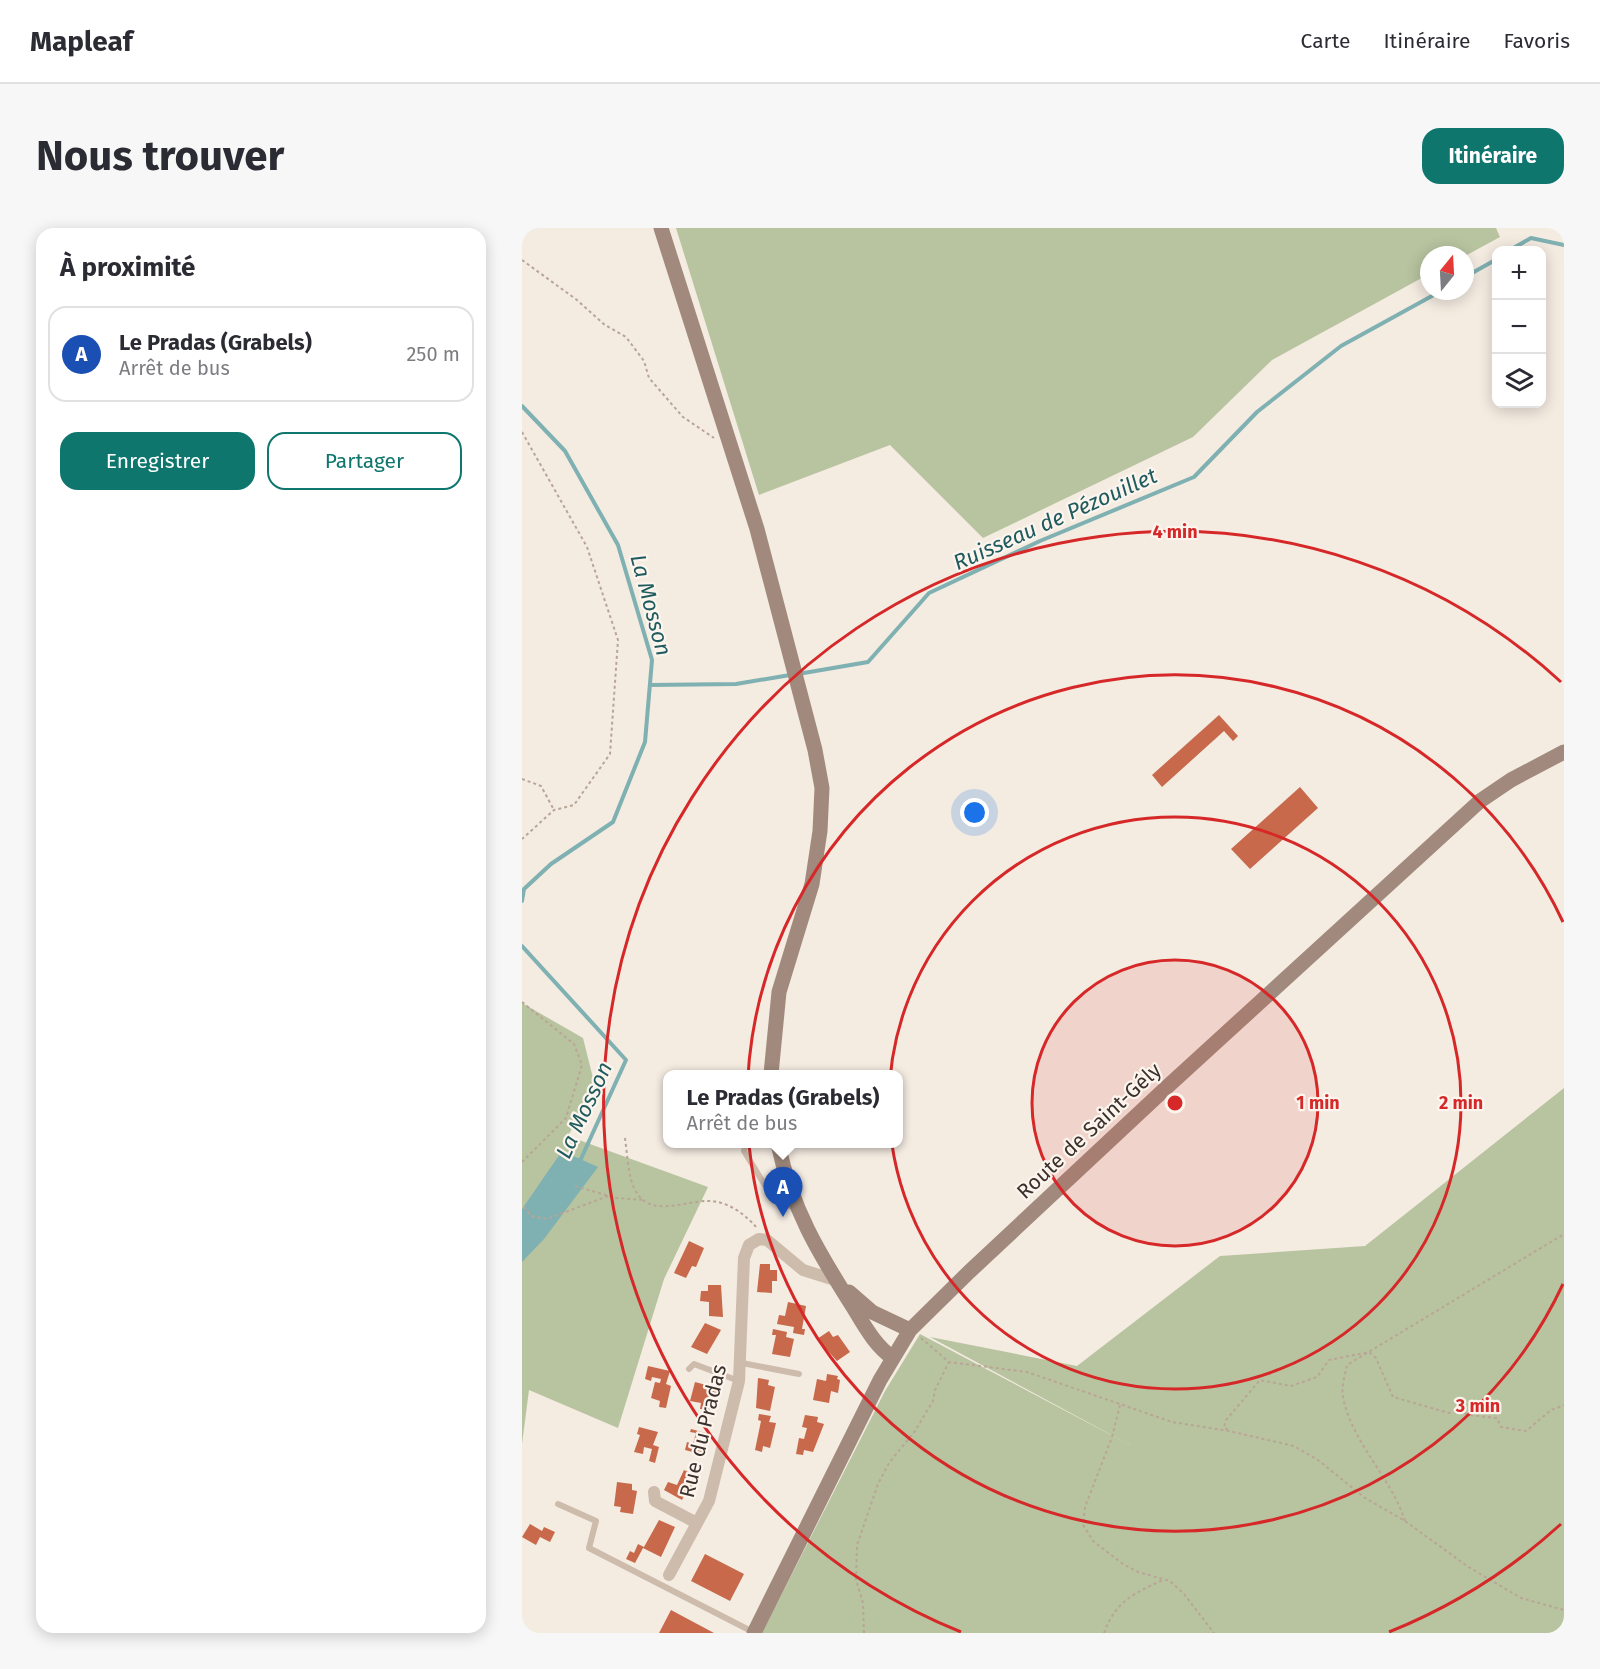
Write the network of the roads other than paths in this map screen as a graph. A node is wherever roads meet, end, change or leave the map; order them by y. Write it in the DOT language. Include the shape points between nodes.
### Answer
graph roads {
  1 [pos="661,228"];
  2 [pos="1564,752"];
  3 [pos="771,1070"];
  4 [pos="745,1148"];
  5 [pos="780,1148"];
  6 [pos="798,1209"];
  7 [pos="836,1280"];
  8 [pos="910,1330"];
  9 [pos="893,1358"];
  10 [pos="742,1363"];
  11 [pos="689,1369"];
  12 [pos="799,1374"];
  13 [pos="739,1381"];
  14 [pos="654,1492"];
  15 [pos="558,1504"];
  16 [pos="697,1523"];
  17 [pos="669,1575"];
  18 [pos="754,1633"];
  1 -- 3 [label="street" via="757,529 822,788 820,831 804,913 779,992"];
  2 -- 8 [label="street, Route de Saint-Gély" via="1511,780 1473,808 1167,1087"];
  4 -- 6 [label="lane" via="774,1200"];
  5 -- 6 [label="street"];
  6 -- 7 [label="street" via="809,1238"];
  7 -- 8 [label="street" via="872,1312"];
  7 -- 9 [label="street" via="868,1330"];
  7 -- 10 [label="street, Rue du Pradas" via="803,1270 767,1240 759,1239 749,1245 744,1258"];
  8 -- 9 [label="street, Route de Saint-Gély"];
  9 -- 18 [label="street, Route de Saint-Gély"];
  10 -- 12 [label="lane"];
  10 -- 13 [label="street, Rue du Pradas"];
  11 -- 13 [label="lane" via="694,1364"];
  13 -- 16 [label="street, Rue du Pradas" via="709,1501"];
  14 -- 16 [label="street" via="655,1501"];
  15 -- 18 [label="lane" via="596,1521 589,1548"];
  16 -- 17 [label="street, Rue du Pradas"];
}
